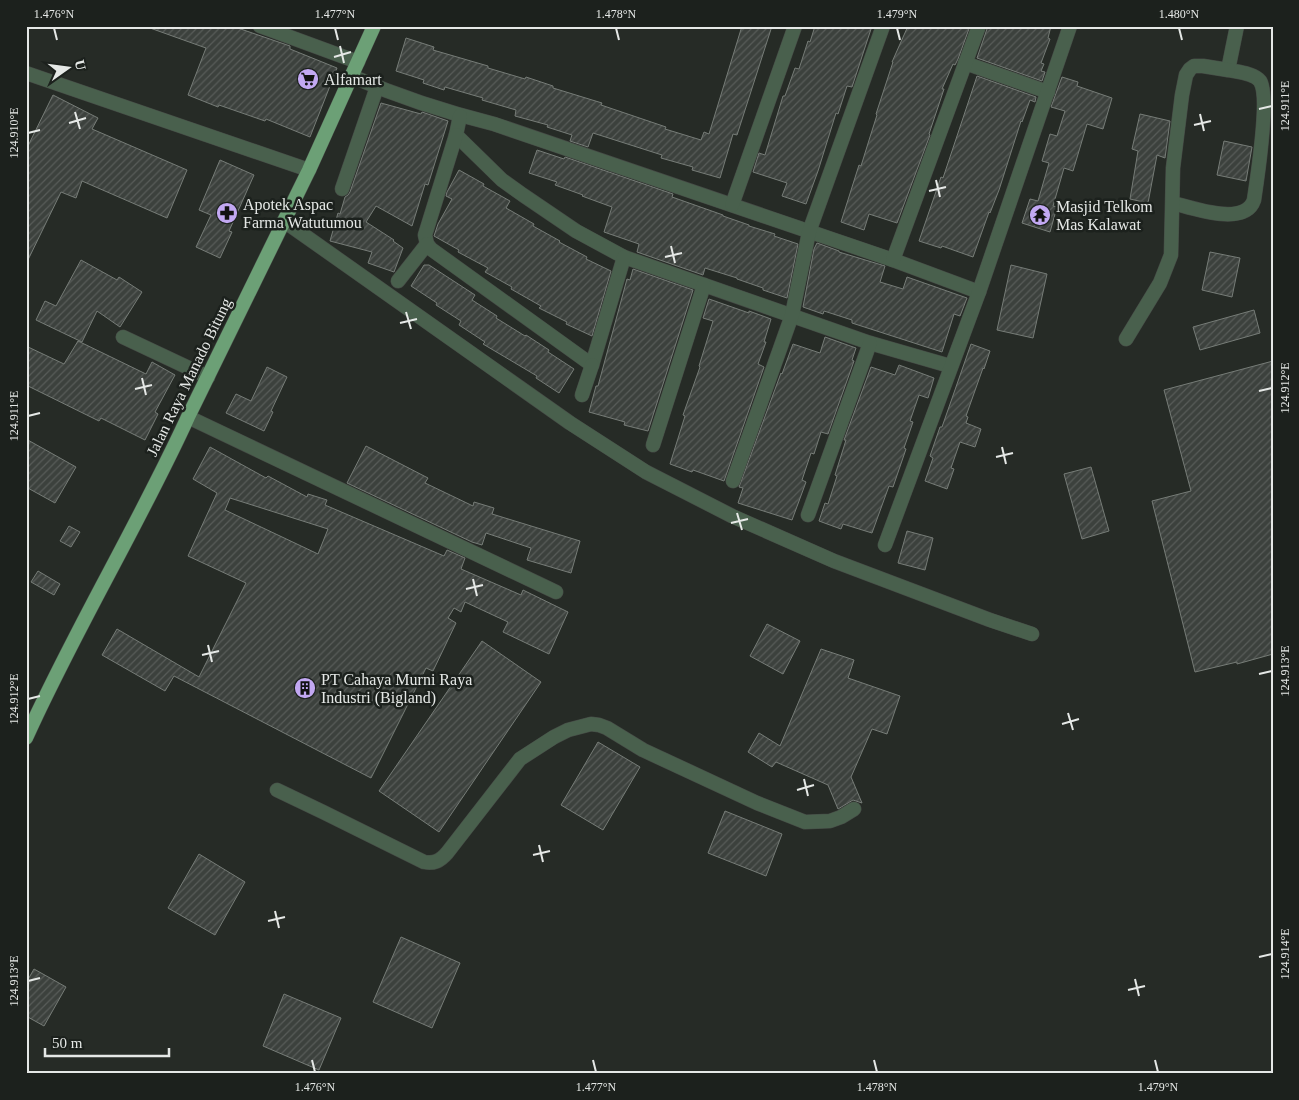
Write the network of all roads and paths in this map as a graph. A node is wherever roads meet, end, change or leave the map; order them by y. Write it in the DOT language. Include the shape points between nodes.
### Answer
graph roads {
  1 [pos="260,26"];
  2 [pos="374,26"];
  3 [pos="795,26"];
  4 [pos="883,26"];
  5 [pos="979,26"];
  6 [pos="1070,26"];
  7 [pos="1237,26"];
  8 [pos="358,62"];
  9 [pos="965,63"];
  10 [pos="1228,70"];
  11 [pos="26,73"];
  12 [pos="351,76"];
  13 [pos="377,87"];
  14 [pos="1048,92"];
  15 [pos="460,116"];
  16 [pos="1268,131"];
  17 [pos="456,135"];
  18 [pos="309,170"];
  19 [pos="342,189"];
  20 [pos="1173,203"];
  21 [pos="732,205"];
  22 [pos="284,221"];
  23 [pos="809,232"];
  24 [pos="427,244"];
  25 [pos="624,257"];
  26 [pos="893,260"];
  27 [pos="398,281"];
  28 [pos="704,285"];
  29 [pos="979,292"];
  30 [pos="792,315"];
  31 [pos="123,337"];
  32 [pos="1126,339"];
  33 [pos="870,343"];
  34 [pos="592,365"];
  35 [pos="950,366"];
  36 [pos="208,377"];
  37 [pos="582,395"];
  38 [pos="188,417"];
  39 [pos="653,445"];
  40 [pos="733,481"];
  41 [pos="808,515"];
  42 [pos="885,545"];
  43 [pos="556,592"];
  44 [pos="1032,634"];
  45 [pos="26,738"];
  46 [pos="278,790"];
  47 [pos="854,809"];
  1 -- 8 [label="street"];
  2 -- 8 [label="highway, Jalan Raya Manado Bitung"];
  3 -- 21 [label="street"];
  4 -- 23 [label="street"];
  5 -- 9 [label="street"];
  6 -- 14 [label="street"];
  7 -- 10 [label="street"];
  8 -- 12 [label="highway, Jalan Raya Manado Bitung"];
  9 -- 14 [label="street"];
  9 -- 26 [label="street"];
  10 -- 16 [label="street" via="1260,80"];
  10 -- 20 [label="street" via="1194,66 1186,75 1176,136"];
  11 -- 18 [label="street"];
  12 -- 13 [label="street"];
  12 -- 18 [label="highway, Jalan Raya Manado Bitung"];
  13 -- 15 [label="street"];
  13 -- 19 [label="street"];
  14 -- 29 [label="street"];
  15 -- 17 [label="street"];
  15 -- 21 [label="street" via="494,124"];
  16 -- 20 [label="street" via="1252,207 1228,215"];
  17 -- 24 [label="street" via="425,236"];
  17 -- 25 [label="street" via="522,195 576,231"];
  18 -- 22 [label="highway, Jalan Raya Manado Bitung"];
  20 -- 32 [label="street" via="1169,263"];
  21 -- 23 [label="street"];
  22 -- 36 [label="highway, Jalan Raya Manado Bitung"];
  22 -- 44 [label="street" via="570,423 646,472 803,548"];
  23 -- 26 [label="street"];
  23 -- 30 [label="street"];
  24 -- 27 [label="street"];
  24 -- 34 [label="street"];
  25 -- 28 [label="street"];
  25 -- 34 [label="street"];
  26 -- 29 [label="street"];
  28 -- 30 [label="street"];
  28 -- 39 [label="street"];
  29 -- 35 [label="street"];
  30 -- 33 [label="street"];
  30 -- 40 [label="street"];
  31 -- 36 [label="street"];
  33 -- 35 [label="street"];
  33 -- 41 [label="street"];
  34 -- 37 [label="street"];
  35 -- 42 [label="street"];
  36 -- 38 [label="highway, Jalan Raya Manado Bitung"];
  38 -- 43 [label="street"];
  38 -- 45 [label="highway, Jalan Raya Manado Bitung"];
  46 -- 47 [label="street" via="424,862 435,863 443,858 520,759 568,730 591,724 607,728 643,750 805,822 830,821"];
}
